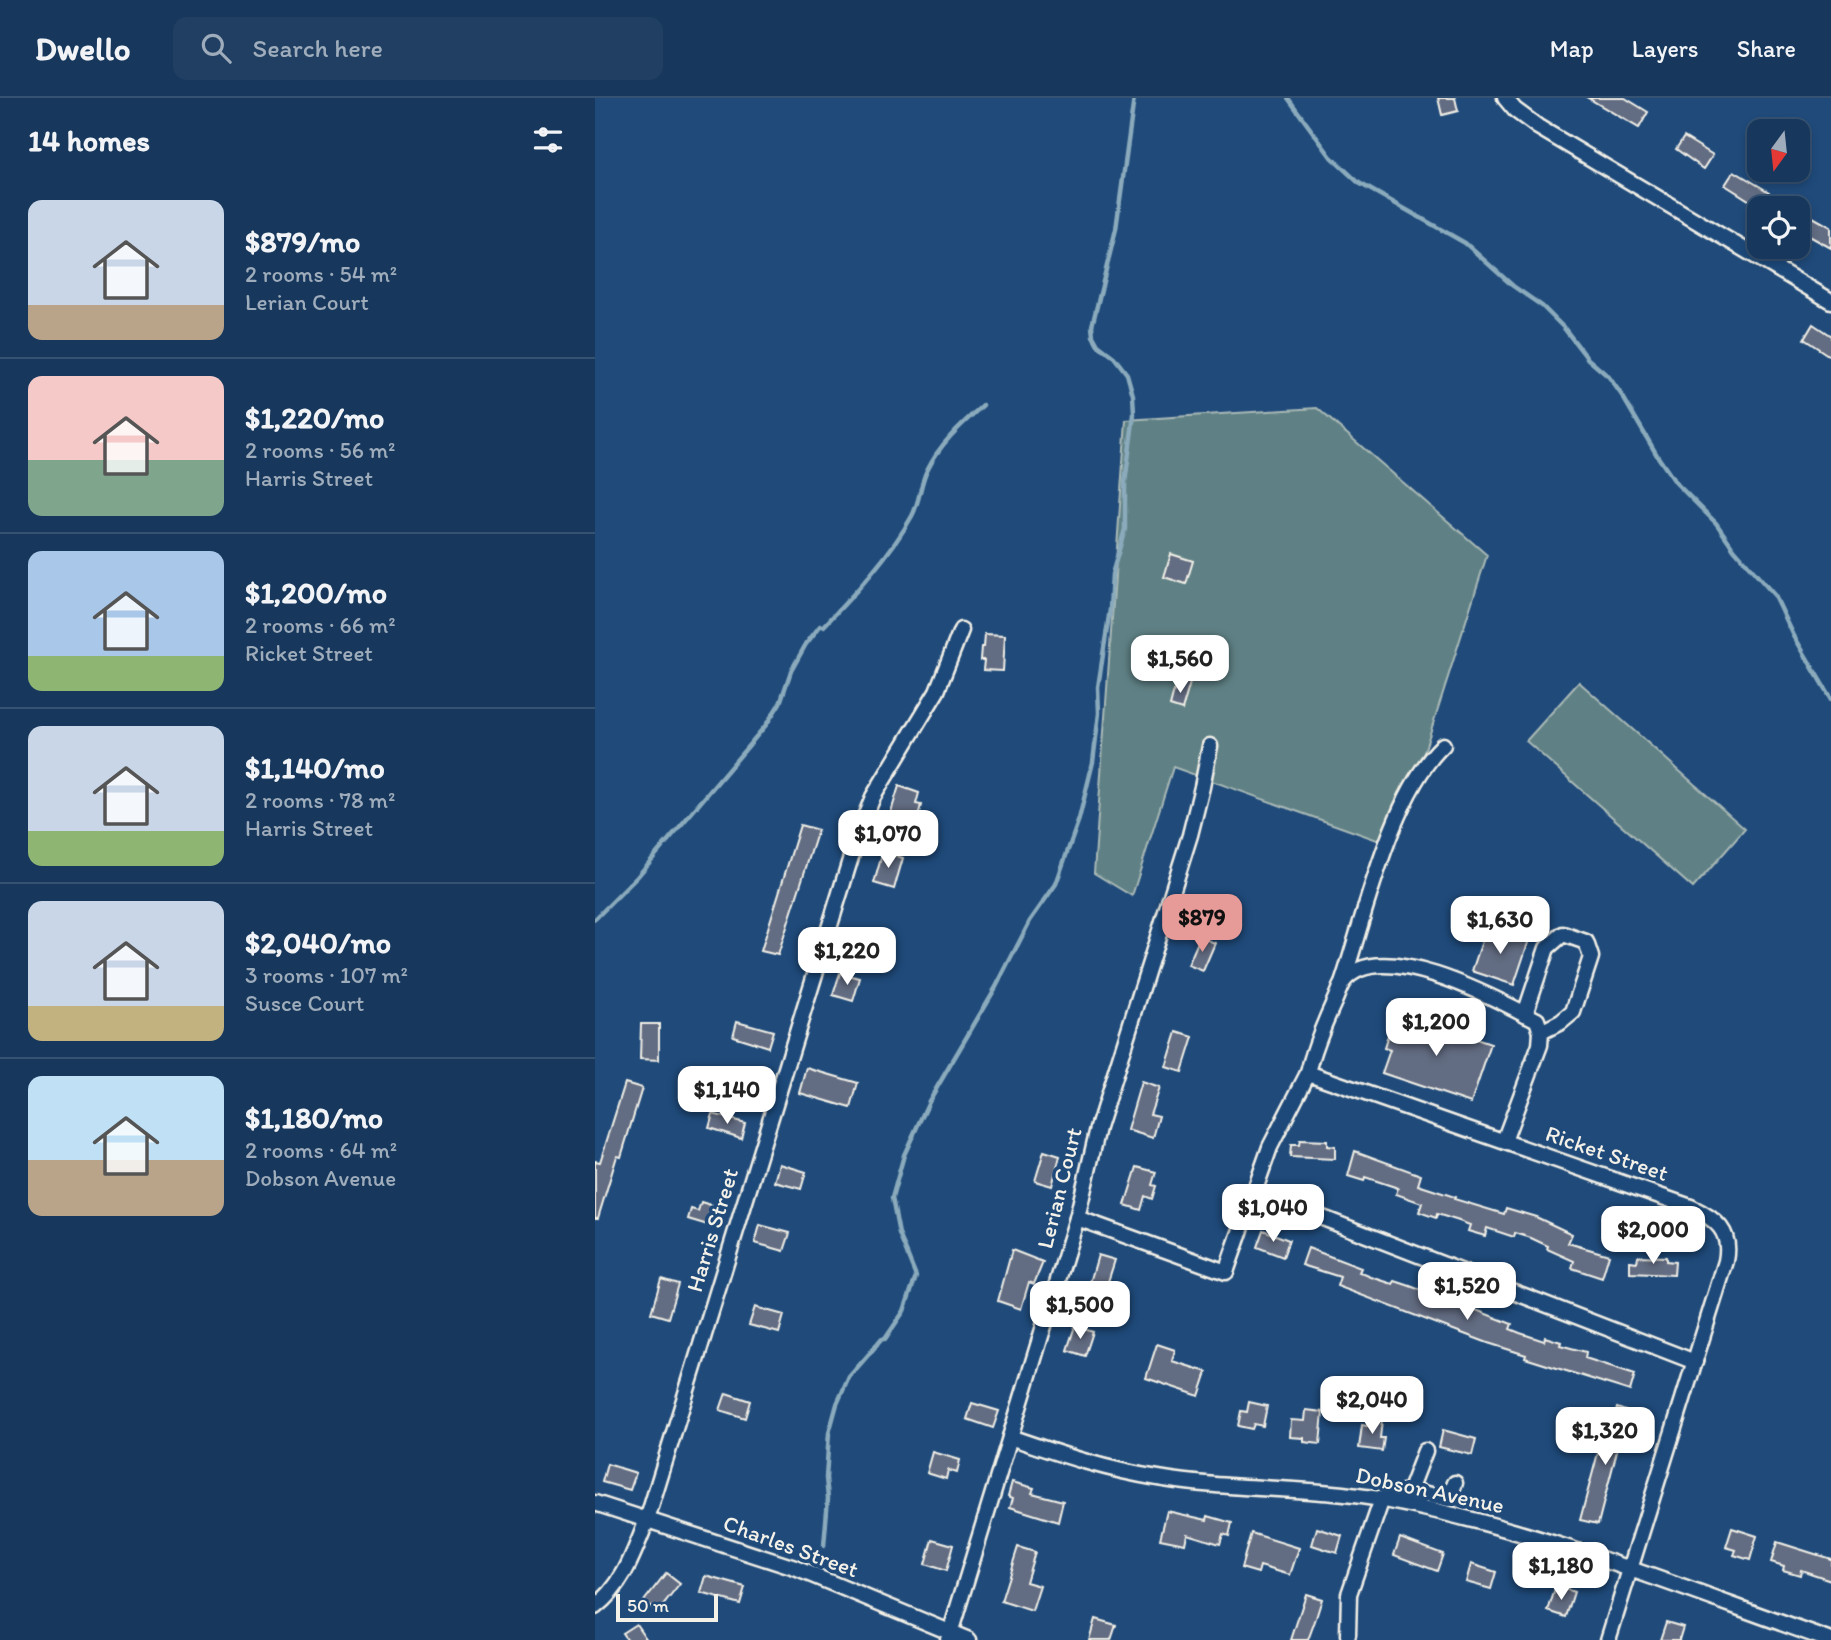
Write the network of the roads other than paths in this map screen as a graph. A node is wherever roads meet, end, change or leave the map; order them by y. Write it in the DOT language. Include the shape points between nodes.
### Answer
graph roads {
  1 [pos="1505,98"];
  2 [pos="1831,301"];
  3 [pos="961,630"];
  4 [pos="1443,745"];
  5 [pos="1210,746"];
  6 [pos="1343,981"];
  7 [pos="1525,1014"];
  8 [pos="1541,1032"];
  9 [pos="1308,1073"];
  10 [pos="1504,1141"];
  11 [pos="1253,1191"];
  12 [pos="1077,1218"];
  13 [pos="1695,1362"];
  14 [pos="1010,1437"];
  15 [pos="1425,1451"];
  16 [pos="1455,1483"];
  17 [pos="1410,1490"];
  18 [pos="1382,1499"];
  19 [pos="595,1503"];
  20 [pos="647,1520"];
  21 [pos="1631,1570"];
  22 [pos="595,1607"];
  23 [pos="1348,1635"];
  24 [pos="949,1636"];
  25 [pos="969,1640"];
  26 [pos="1608,1640"];
  27 [pos="1829,1640"];
  1 -- 2 [label="street" via="1538,127"];
  3 -- 20 [label="street, Harris Street" via="937,691 873,797 859,831"];
  4 -- 6 [label="street" via="1428,759 1394,823"];
  5 -- 12 [label="street, Lerian Court" via="1190,835 1098,1128"];
  6 -- 7 [label="street" via="1367,966 1405,966"];
  6 -- 9 [label="street" via="1315,1042"];
  7 -- 8 [label="street" via="1537,1020"];
  7 -- 8 [label="street" via="1547,948 1563,934 1586,942 1591,957 1573,1012"];
  8 -- 10 [label="street"];
  9 -- 10 [label="street, Ricket Street"];
  9 -- 11 [label="street" via="1281,1122"];
  10 -- 13 [label="street, Ricket Street" via="1691,1207 1717,1223 1729,1247"];
  11 -- 12 [label="street" via="1226,1272"];
  11 -- 13 [label="street"];
  12 -- 14 [label="street, Lerian Court"];
  13 -- 21 [label="street, Ricket Street"];
  14 -- 18 [label="street, Dobson Avenue" via="1084,1462 1160,1479"];
  14 -- 24 [label="street, Lerian Court"];
  15 -- 17 [label="street"];
  16 -- 17 [label="street" via="1449,1499"];
  17 -- 18 [label="street"];
  18 -- 21 [label="street, Dobson Avenue" via="1550,1541"];
  18 -- 23 [label="street" via="1349,1594"];
  19 -- 20 [label="street, Charles Street"];
  20 -- 22 [label="street, Harris Street" via="625,1574"];
  20 -- 24 [label="street, Charles Street" via="795,1568"];
  21 -- 26 [label="street, Ricket Street"];
  21 -- 27 [label="street, Dobson Avenue"];
  24 -- 25 [label="street, Charles Street"];
}
